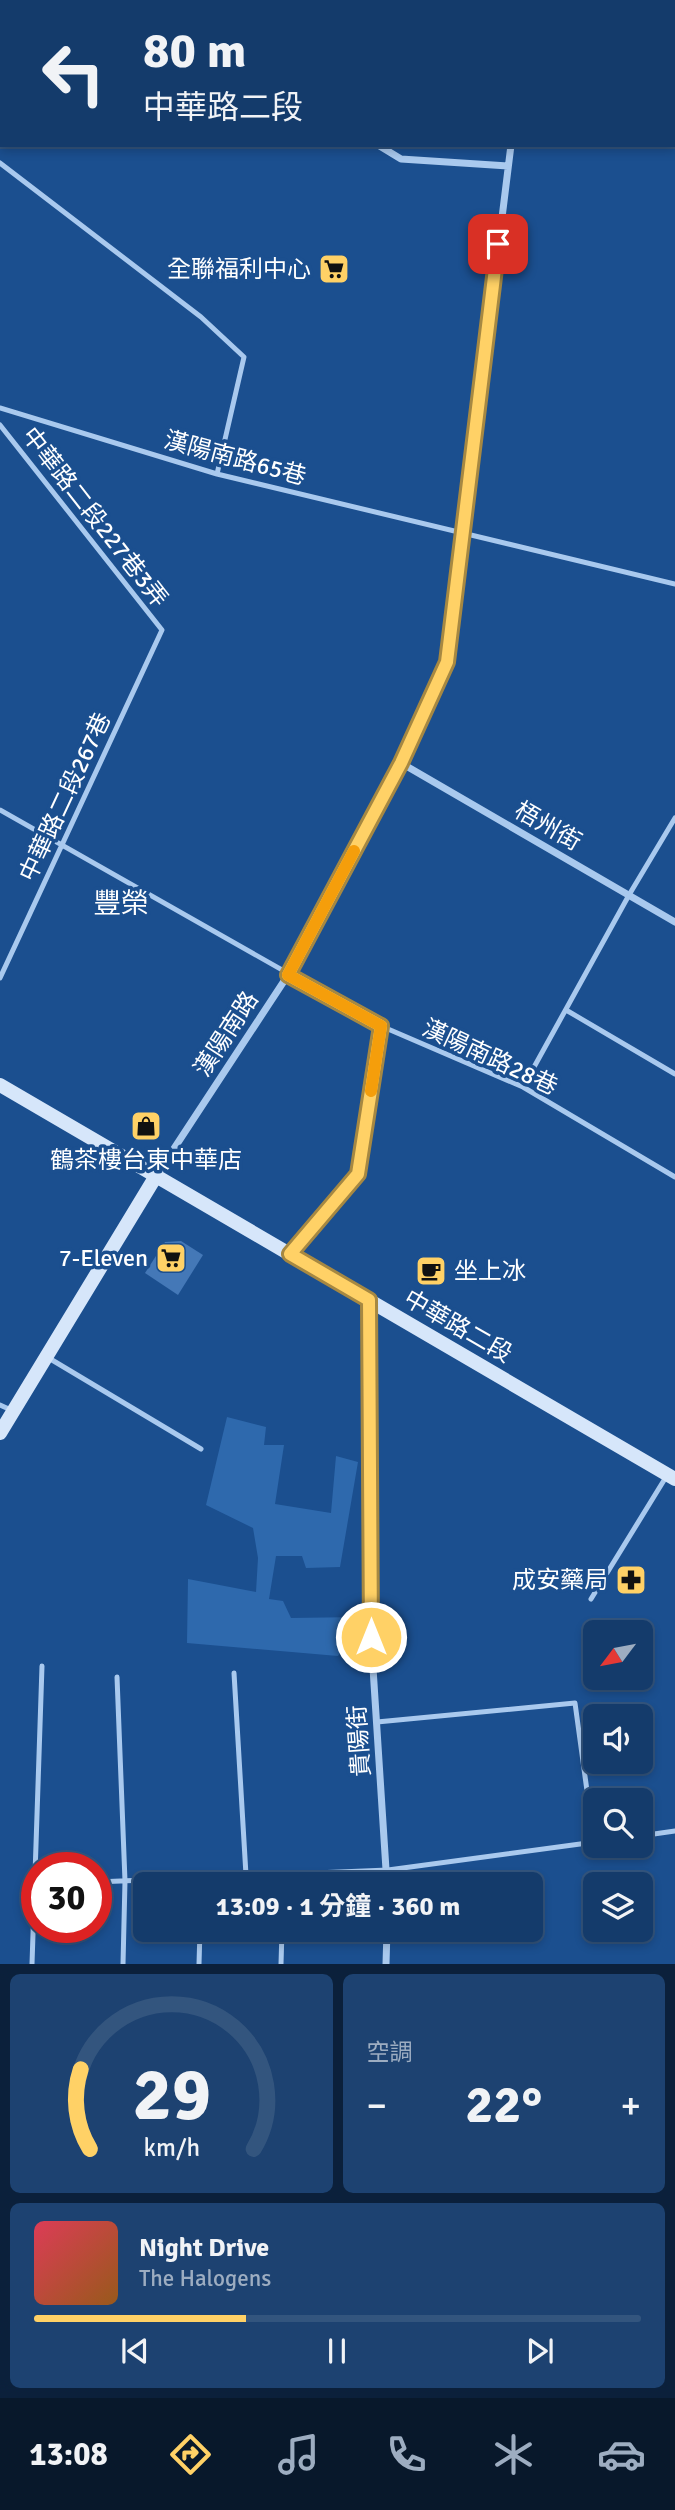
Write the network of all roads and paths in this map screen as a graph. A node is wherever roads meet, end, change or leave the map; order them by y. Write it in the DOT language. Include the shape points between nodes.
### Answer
graph roads {
  1 [pos="381,147"];
  2 [pos="511,147"];
  3 [pos="0,163"];
  4 [pos="508,166"];
  5 [pos="0,408"];
  6 [pos="0,425"];
  7 [pos="217,474"];
  8 [pos="463,531"];
  9 [pos="675,584"];
  10 [pos="162,630"];
  11 [pos="401,763"];
  12 [pos="0,810"];
  13 [pos="675,818"];
  14 [pos="62,846"];
  15 [pos="629,895"];
  16 [pos="675,922"];
  17 [pos="288,975"];
  18 [pos="0,978"];
  19 [pos="566,1010"];
  20 [pos="381,1026"];
  21 [pos="675,1074"];
  22 [pos="0,1085"];
  23 [pos="523,1087"];
  24 [pos="156,1176"];
  25 [pos="675,1177"];
  26 [pos="290,1254"];
  27 [pos="369,1300"];
  28 [pos="47,1357"];
  29 [pos="0,1405"];
  30 [pos="14,1412"];
  31 [pos="0,1433"];
  32 [pos="201,1449"];
  33 [pos="671,1477"];
  34 [pos="591,1598"];
  35 [pos="42,1666"];
  36 [pos="234,1673"];
  37 [pos="117,1677"];
  38 [pos="377,1722"];
  39 [pos="587,1788"];
  40 [pos="675,1831"];
  41 [pos="653,1834"];
  42 [pos="583,1843"];
  43 [pos="37,1852"];
  44 [pos="388,1870"];
  45 [pos="246,1872"];
  46 [pos="336,1872"];
  47 [pos="112,1881"];
  48 [pos="125,1881"];
  49 [pos="133,1881"];
  50 [pos="200,1942"];
  51 [pos="282,1942"];
  52 [pos="387,1942"];
  53 [pos="33,1943"];
  54 [pos="32,1964"];
  55 [pos="123,1964"];
  56 [pos="199,1964"];
  57 [pos="281,1964"];
  58 [pos="386,1964"];
  1 -- 4 [label="street" via="401,159"];
  2 -- 4 [label="street, 漢陽南路"];
  3 -- 7 [label="lane" via="201,317 244,358"];
  4 -- 8 [label="street, 漢陽南路"];
  5 -- 7 [label="lane, 漢陽南路65巷"];
  6 -- 10 [label="lane, 中華路二段227巷3弄"];
  7 -- 8 [label="lane, 漢陽南路65巷"];
  8 -- 9 [label="lane, 漢陽南路65巷"];
  8 -- 11 [label="street, 漢陽南路" via="447,662"];
  10 -- 14 [label="lane, 中華路二段267巷"];
  11 -- 15 [label="street, 梧州街"];
  11 -- 17 [label="street, 漢陽南路"];
  12 -- 14 [label="lane, 漢陽南路28巷"];
  13 -- 15 [label="lane"];
  14 -- 17 [label="lane, 漢陽南路28巷"];
  14 -- 18 [label="lane, 中華路二段267巷"];
  15 -- 16 [label="street, 梧州街"];
  15 -- 19 [label="lane"];
  17 -- 20 [label="lane, 漢陽南路28巷"];
  17 -- 24 [label="street, 漢陽南路"];
  19 -- 21 [label="lane"];
  19 -- 23 [label="lane"];
  20 -- 23 [label="lane, 漢陽南路28巷"];
  20 -- 26 [label="street" via="358,1174"];
  22 -- 24 [label="street, 中華路二段"];
  23 -- 25 [label="lane, 漢陽南路28巷"];
  24 -- 26 [label="street, 中華路二段"];
  24 -- 28 [label="street"];
  26 -- 27 [label="street, 中華路二段"];
  27 -- 33 [label="street, 中華路二段"];
  27 -- 38 [label="street, 貴陽街" via="371,1637"];
  28 -- 30 [label="street"];
  28 -- 32 [label="lane"];
  29 -- 30 [label="lane"];
  30 -- 31 [label="street"];
  33 -- 34 [label="lane"];
  35 -- 43 [label="lane"];
  36 -- 45 [label="lane"];
  37 -- 48 [label="lane"];
  38 -- 39 [label="lane" via="575,1703"];
  38 -- 44 [label="street, 貴陽街"];
  40 -- 41 [label="lane"];
  42 -- 44 [label="lane"];
  44 -- 46 [label="lane"];
  47 -- 48 [label="lane"];
  48 -- 49 [label="lane"];
  48 -- 55 [label="lane"];
  50 -- 56 [label="lane"];
  51 -- 57 [label="lane"];
  52 -- 58 [label="street"];
  53 -- 54 [label="lane"];
}
